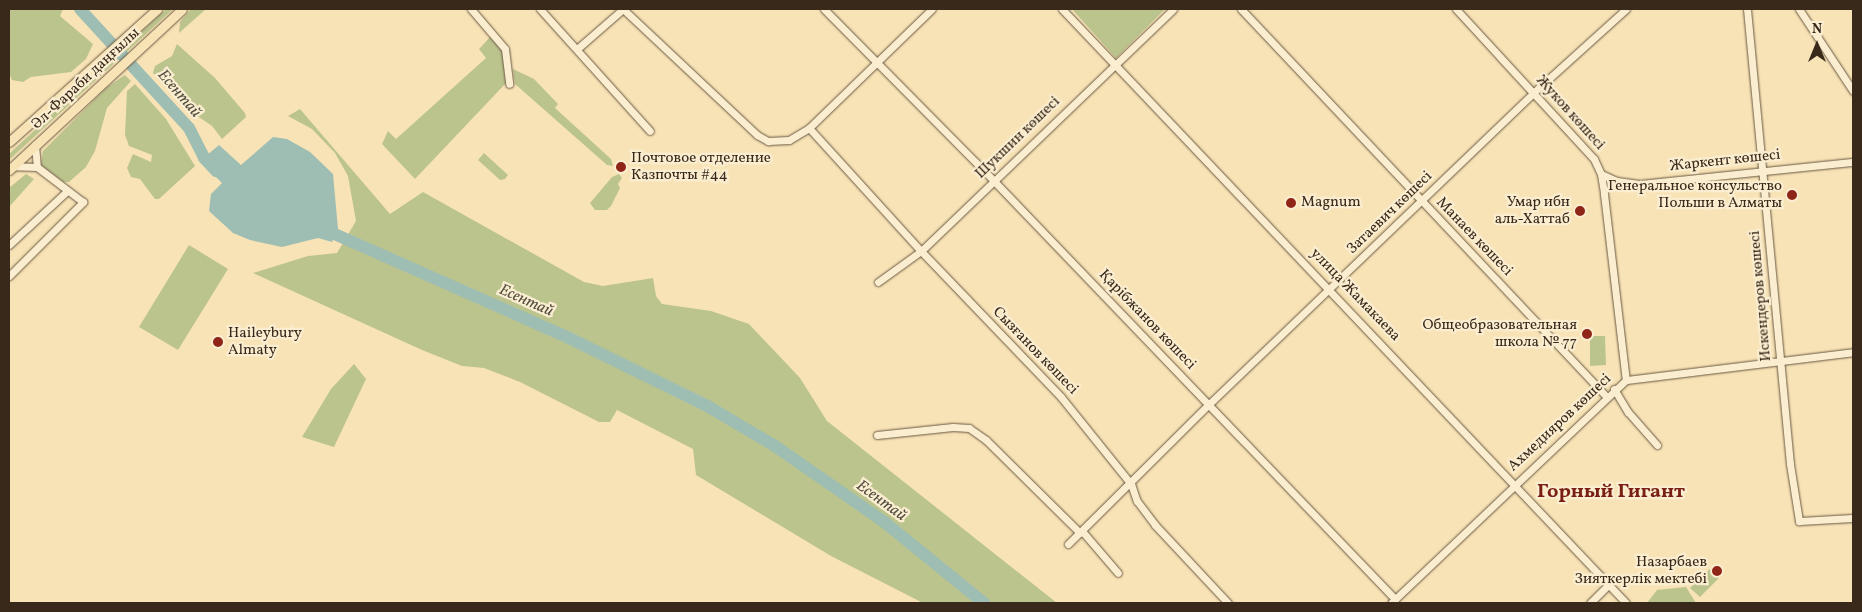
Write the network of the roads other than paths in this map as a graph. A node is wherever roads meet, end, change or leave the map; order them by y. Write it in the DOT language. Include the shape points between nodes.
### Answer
graph roads {
  1 [pos="157,9"];
  2 [pos="182,9"];
  3 [pos="471,9"];
  4 [pos="540,9"];
  5 [pos="623,9"];
  6 [pos="824,9"];
  7 [pos="932,9"];
  8 [pos="1062,9"];
  9 [pos="1173,9"];
  10 [pos="1241,9"];
  11 [pos="1456,9"];
  12 [pos="1626,9"];
  13 [pos="1747,9"];
  14 [pos="1799,9"];
  15 [pos="577,49"];
  16 [pos="875,63"];
  17 [pos="1116,64"];
  18 [pos="509,84"];
  19 [pos="1853,91"];
  20 [pos="1533,93"];
  21 [pos="809,128"];
  22 [pos="650,131"];
  23 [pos="9,142"];
  24 [pos="35,145"];
  25 [pos="1853,162"];
  26 [pos="37,166"];
  27 [pos="11,168"];
  28 [pos="1764,172"];
  29 [pos="1601,174"];
  30 [pos="993,180"];
  31 [pos="66,192"];
  32 [pos="1421,202"];
  33 [pos="9,245"];
  34 [pos="921,251"];
  35 [pos="9,276"];
  36 [pos="878,282"];
  37 [pos="1331,290"];
  38 [pos="1853,352"];
  39 [pos="1781,359"];
  40 [pos="1626,380"];
  41 [pos="1614,389"];
  42 [pos="1606,396"];
  43 [pos="1209,404"];
  44 [pos="876,436"];
  45 [pos="1657,445"];
  46 [pos="1131,484"];
  47 [pos="1515,484"];
  48 [pos="1853,518"];
  49 [pos="1081,532"];
  50 [pos="1068,544"];
  51 [pos="1118,573"];
  52 [pos="1609,584"];
  53 [pos="1393,601"];
  54 [pos="1228,603"];
  55 [pos="1590,603"];
  56 [pos="1626,603"];
  1 -- 23 [label="main road, Әл-Фараби даңғылы"];
  2 -- 24 [label="main road, Әл-Фараби даңғылы"];
  3 -- 18 [label="street" via="505,48"];
  4 -- 15 [label="street"];
  5 -- 15 [label="street"];
  5 -- 21 [label="street" via="757,135 768,141 789,140"];
  6 -- 16 [label="street, Қарібжанов көшесі"];
  7 -- 16 [label="street"];
  8 -- 17 [label="street, улица Жамакаева"];
  9 -- 17 [label="street, Шукшин көшесі"];
  10 -- 32 [label="street, Манаев көшесі"];
  11 -- 20 [label="street, Жуков көшесі"];
  12 -- 20 [label="street, Затаевич көшесі"];
  13 -- 28 [label="street, Искендеров көшесі"];
  14 -- 19 [label="street"];
  15 -- 22 [label="street"];
  16 -- 21 [label="street"];
  16 -- 30 [label="street, Қарібжанов көшесі"];
  17 -- 30 [label="street, Шукшин көшесі"];
  17 -- 37 [label="street, улица Жамакаева"];
  20 -- 29 [label="street, Жуков көшесі" via="1594,159"];
  20 -- 32 [label="street, Затаевич көшесі"];
  21 -- 34 [label="street, Сызғанов көшесі"];
  24 -- 26 [label="street"];
  24 -- 27 [label="main road, Әл-Фараби даңғылы"];
  25 -- 28 [label="street, Жаркент көшесі"];
  26 -- 27 [label="street"];
  26 -- 31 [label="street"];
  28 -- 29 [label="street, Жаркент көшесі" via="1639,184 1617,181"];
  28 -- 39 [label="street, Искендеров көшесі"];
  29 -- 40 [label="street, Жуков көшесі"];
  30 -- 34 [label="street, Шукшин көшесі"];
  30 -- 43 [label="street, Қарібжанов көшесі"];
  31 -- 33 [label="street"];
  31 -- 35 [label="street" via="83,202"];
  32 -- 37 [label="street, Затаевич көшесі"];
  32 -- 42 [label="street, Манаев көшесі"];
  34 -- 36 [label="street, Шукшин көшесі"];
  34 -- 46 [label="street, Сызғанов көшесі" via="1061,397"];
  37 -- 43 [label="street, Затаевич көшесі"];
  37 -- 47 [label="street, улица Жамакаева"];
  38 -- 39 [label="street, Ахмедияров көшесі"];
  39 -- 40 [label="street, Ахмедияров көшесі"];
  39 -- 48 [label="street, Искендеров көшесі" via="1799,521"];
  40 -- 41 [label="street, Ахмедияров көшесі"];
  41 -- 42 [label="street, Ахмедияров көшесі"];
  41 -- 45 [label="street" via="1628,412"];
  42 -- 47 [label="street, Ахмедияров көшесі"];
  43 -- 46 [label="street, Затаевич көшесі"];
  43 -- 53 [label="street, Қарібжанов көшесі"];
  44 -- 49 [label="street" via="952,426 969,428 993,446"];
  46 -- 49 [label="street, Затаевич көшесі"];
  46 -- 54 [label="street, Сызғанов көшесі" via="1138,501 1155,525"];
  47 -- 52 [label="street, улица Жамакаева"];
  47 -- 53 [label="street, Ахмедияров көшесі"];
  49 -- 50 [label="street, Затаевич көшесі"];
  49 -- 51 [label="street"];
  52 -- 55 [label="street"];
  52 -- 56 [label="street, улица Жамакаева"];
}
